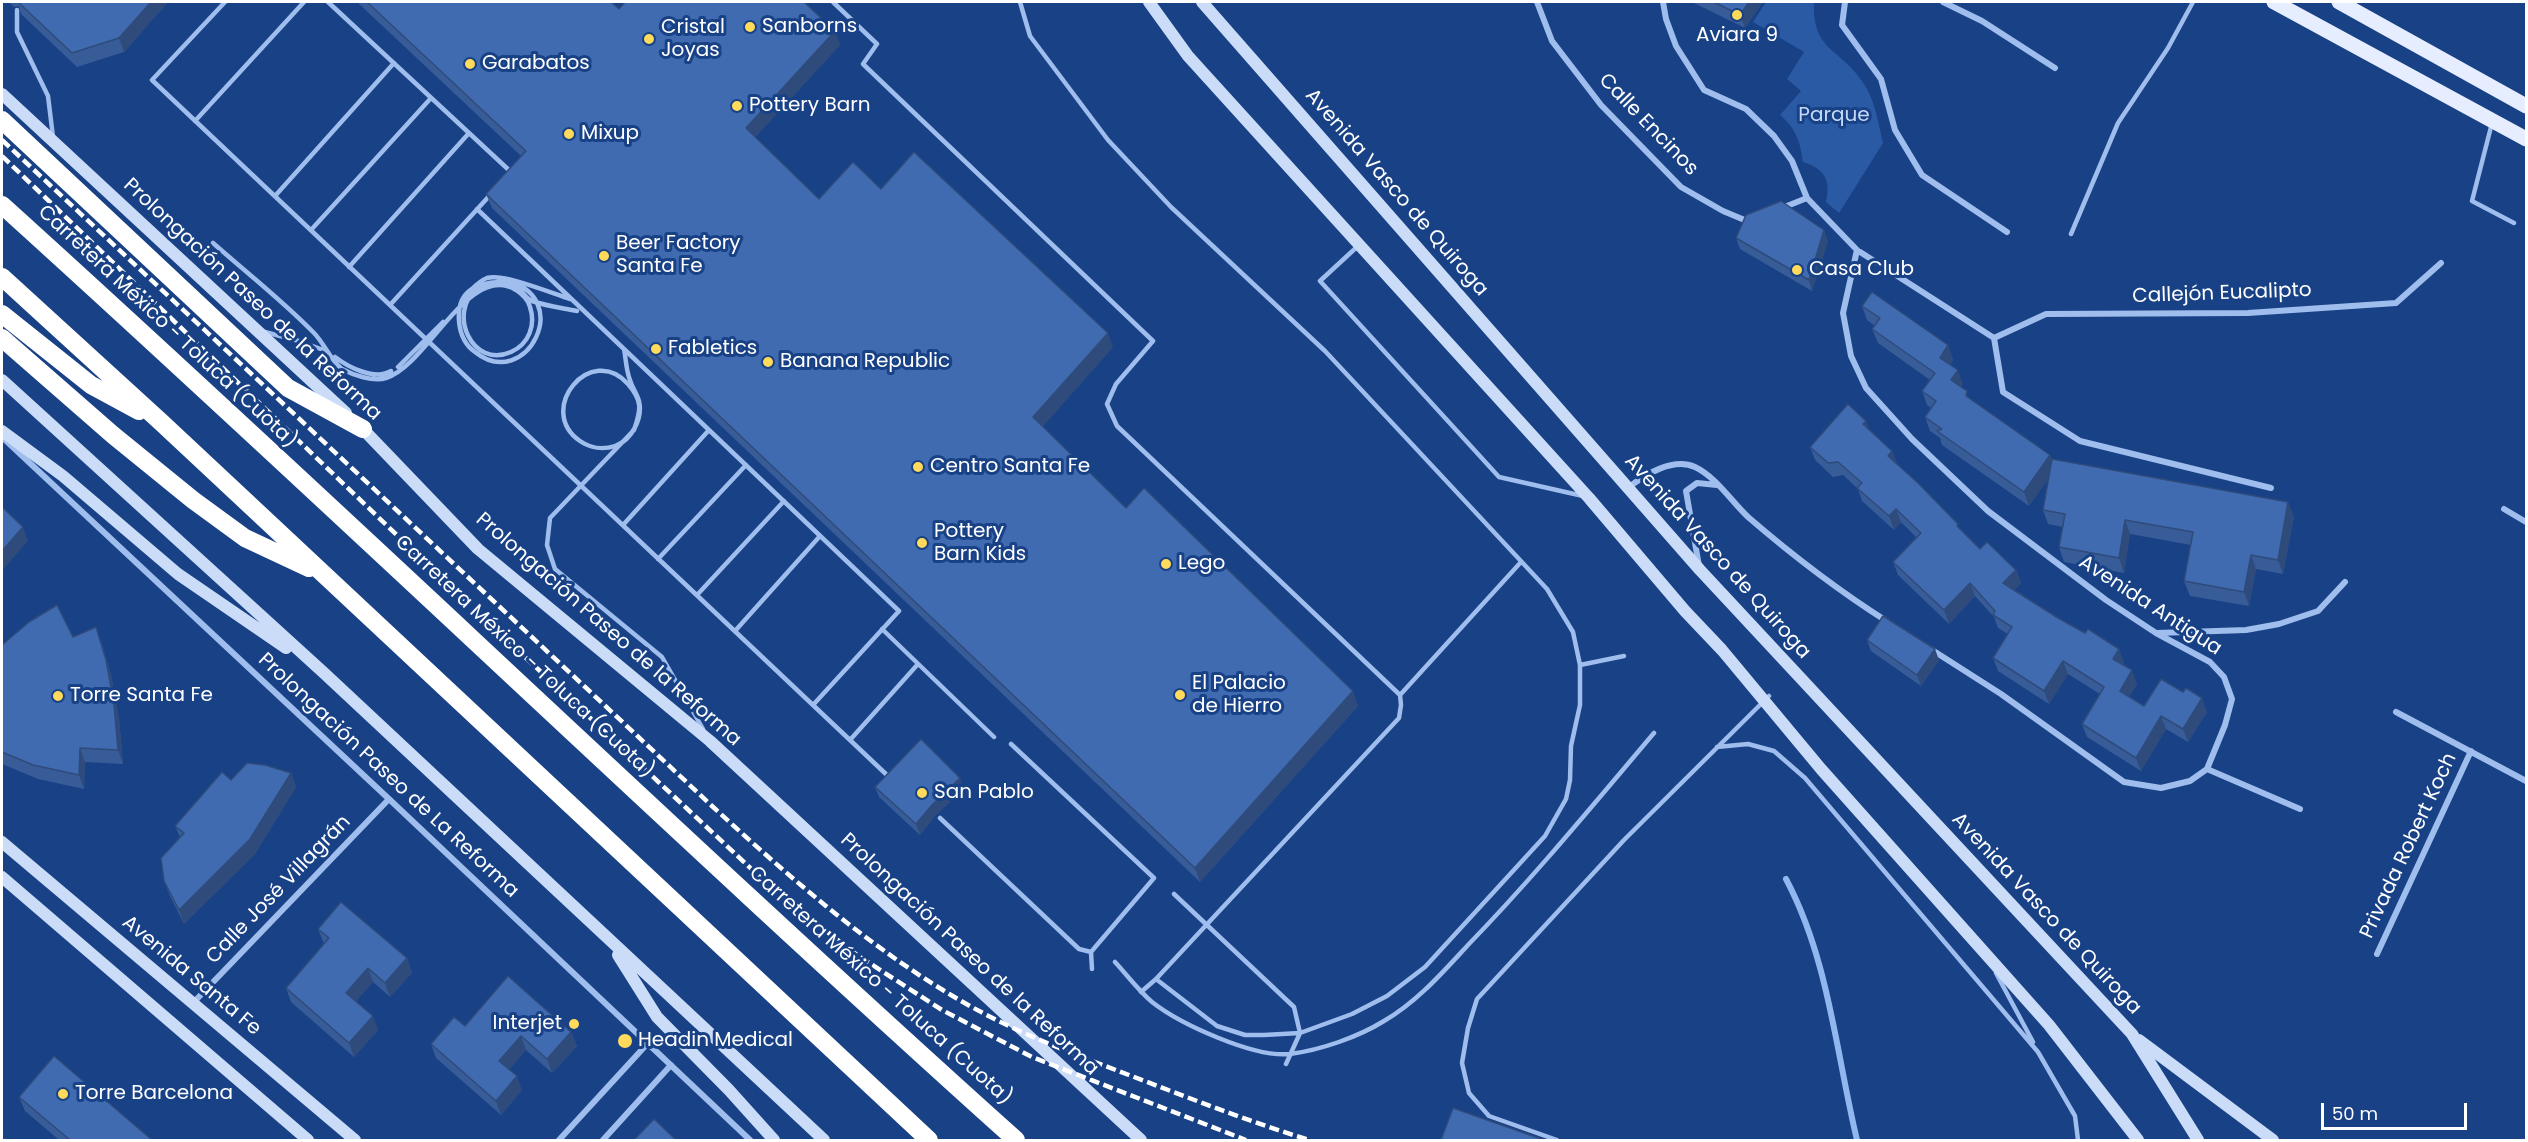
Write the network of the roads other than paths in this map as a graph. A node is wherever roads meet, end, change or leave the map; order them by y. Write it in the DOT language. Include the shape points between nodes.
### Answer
graph roads {
  1 [pos="225,2"];
  2 [pos="304,2"];
  3 [pos="328,2"];
  4 [pos="833,2"];
  5 [pos="1020,2"];
  6 [pos="1149,2"];
  7 [pos="1202,2"];
  8 [pos="1537,2"];
  9 [pos="1663,2"];
  10 [pos="1845,2"];
  11 [pos="1943,2"];
  12 [pos="2193,2"];
  13 [pos="2274,2"];
  14 [pos="2339,2"];
  15 [pos="17,10"];
  16 [pos="394,63"];
  17 [pos="2055,68"];
  18 [pos="2,94"];
  19 [pos="431,98"];
  20 [pos="2526,106"];
  21 [pos="2,120"];
  22 [pos="2493,120"];
  23 [pos="195,121"];
  24 [pos="469,133"];
  25 [pos="2526,139"];
  26 [pos="54,143"];
  27 [pos="504,180"];
  28 [pos="497,187"];
  29 [pos="275,196"];
  30 [pos="1807,198"];
  31 [pos="2,205"];
  32 [pos="477,209"];
  33 [pos="1775,210"];
  34 [pos="1756,218"];
  35 [pos="2514,223"];
  36 [pos="311,230"];
  37 [pos="2007,232"];
  38 [pos="2071,234"];
  39 [pos="213,243"];
  40 [pos="1359,245"];
  41 [pos="1857,250"];
  42 [pos="2441,263"];
  43 [pos="349,267"];
  44 [pos="2,277"];
  45 [pos="572,300"];
  46 [pos="390,305"];
  47 [pos="577,310"];
  48 [pos="2,314"];
  49 [pos="461,320"];
  50 [pos="257,330"];
  51 [pos="2,338"];
  52 [pos="1994,338"];
  53 [pos="624,349"];
  54 [pos="2,380"];
  55 [pos="162,423"];
  56 [pos="363,429"];
  57 [pos="709,430"];
  58 [pos="2,431"];
  59 [pos="2,437"];
  60 [pos="746,465"];
  61 [pos="1718,485"];
  62 [pos="1628,488"];
  63 [pos="2271,488"];
  64 [pos="1589,498"];
  65 [pos="784,501"];
  66 [pos="2504,509"];
  67 [pos="2526,522"];
  68 [pos="623,525"];
  69 [pos="820,536"];
  70 [pos="658,559"];
  71 [pos="1521,562"];
  72 [pos="1700,570"];
  73 [pos="325,576"];
  74 [pos="2345,582"];
  75 [pos="697,595"];
  76 [pos="1893,625"];
  77 [pos="882,629"];
  78 [pos="735,631"];
  79 [pos="2156,633"];
  80 [pos="1923,644"];
  81 [pos="1624,656"];
  82 [pos="918,664"];
  83 [pos="1580,665"];
  84 [pos="324,673"];
  85 [pos="1400,695"];
  86 [pos="1769,696"];
  87 [pos="813,705"];
  88 [pos="2396,712"];
  89 [pos="1654,734"];
  90 [pos="994,737"];
  91 [pos="850,740"];
  92 [pos="710,741"];
  93 [pos="1011,744"];
  94 [pos="1717,747"];
  95 [pos="2471,752"];
  96 [pos="2207,769"];
  97 [pos="888,776"];
  98 [pos="2526,781"];
  99 [pos="389,799"];
  100 [pos="2300,809"];
  101 [pos="940,818"];
  102 [pos="2,842"];
  103 [pos="2,877"];
  104 [pos="2,887"];
  105 [pos="1174,894"];
  106 [pos="23,895"];
  107 [pos="1207,925"];
  108 [pos="609,941"];
  109 [pos="1091,952"];
  110 [pos="2377,954"];
  111 [pos="1986,955"];
  112 [pos="1115,962"];
  113 [pos="1092,969"];
  114 [pos="1156,979"];
  115 [pos="1141,992"];
  116 [pos="193,1004"];
  117 [pos="1300,1033"];
  118 [pos="2132,1034"];
  119 [pos="648,1043"];
  120 [pos="2038,1052"];
  121 [pos="1288,1054"];
  122 [pos="1286,1064"];
  123 [pos="671,1065"];
  124 [pos="1136,1137"];
  125 [pos="308,1140"];
  126 [pos="355,1140"];
  127 [pos="559,1140"];
  128 [pos="603,1140"];
  129 [pos="750,1140"];
  130 [pos="774,1140"];
  131 [pos="824,1140"];
  132 [pos="929,1140"];
  133 [pos="1016,1140"];
  134 [pos="1557,1140"];
  135 [pos="2078,1140"];
  136 [pos="2138,1140"];
  137 [pos="2198,1140"];
  138 [pos="2272,1140"];
  1 -- 23 [label="lane" via="152,80"];
  2 -- 23 [label="lane"];
  3 -- 16 [label="lane"];
  4 -- 85 [label="lane" via="878,44 863,64 1153,341 1116,384 1107,404 1117,426"];
  5 -- 71 [label="lane" via="1030,36 1108,140 1171,207 1325,351"];
  6 -- 40 [label="main road" via="1188,56"];
  7 -- 62 [label="main road, Avenida Vasco de Quiroga"];
  8 -- 34 [label="street, Calle Encinos" via="1552,41 1601,105 1681,187 1747,221"];
  9 -- 30 [label="street" via="1676,46 1704,90 1746,109 1774,136 1792,161"];
  10 -- 37 [label="street" via="1842,25 1881,79 1895,130 1922,175"];
  11 -- 17 [label="street" via="1982,21"];
  12 -- 38 [label="lane" via="2118,123"];
  13 -- 22 [label="main road"];
  14 -- 20 [label="main road"];
  15 -- 26 [label="lane" via="17,32 48,96"];
  16 -- 19 [label="lane"];
  16 -- 29 [label="lane"];
  18 -- 26 [label="main road, Prolongación Paseo de la Reforma"];
  19 -- 24 [label="lane"];
  19 -- 36 [label="lane"];
  21 -- 56 [label="highway" via="288,387"];
  22 -- 25 [label="main road"];
  22 -- 35 [label="lane" via="2472,201"];
  23 -- 29 [label="lane"];
  24 -- 27 [label="lane" via="511,172"];
  24 -- 43 [label="lane"];
  26 -- 50 [label="main road, Prolongación Paseo de la Reforma"];
  28 -- 32 [label="lane"];
  29 -- 36 [label="lane"];
  30 -- 33 [label="street"];
  30 -- 41 [label="street"];
  31 -- 133 [label="highway, Carretera México - Toluca (Cuota)" via="805,951"];
  32 -- 45 [label="lane"];
  32 -- 46 [label="lane"];
  36 -- 43 [label="lane"];
  39 -- 49 [label="lane" via="316,334 341,368 357,375 386,378 405,366 470,297 486,286 509,286 522,294 529,303 533,323 522,345 501,355 478,349"];
  40 -- 64 [label="main road"];
  40 -- 64 [label="lane" via="1320,281 1499,477"];
  41 -- 52 [label="street"];
  41 -- 79 [label="street, Avenida Antigua" via="1843,313 1851,356 1866,388 1912,439 1988,511"];
  42 -- 52 [label="street, Callejón Eucalipto" via="2396,303 2248,313 2046,314"];
  43 -- 46 [label="lane"];
  44 -- 55 [label="highway"];
  45 -- 49 [label="lane" via="507,277 486,278 466,293 459,307"];
  45 -- 53 [label="lane"];
  46 -- 68 [label="lane"];
  47 -- 49 [label="lane" via="530,301 517,287 498,281 478,288"];
  48 -- 55 [label="highway" via="91,385"];
  49 -- 50 [label="lane" via="460,330 470,348 498,361 526,353 538,336 541,316 533,296 517,283 499,279 476,286 401,365 387,374 364,373 321,347"];
  50 -- 56 [label="main road, Prolongación Paseo de la Reforma"];
  51 -- 73 [label="highway" via="113,435 245,538"];
  52 -- 63 [label="street" via="2003,392 2080,441"];
  53 -- 57 [label="lane"];
  53 -- 92 [label="lane" via="629,379 640,402 639,420 627,438 618,445 590,446 573,436 567,427 567,393 582,377 598,371 610,372 621,376 637,394 640,411 634,430 550,518 547,545 555,569 662,657"];
  54 -- 84 [label="main road, Prolongación Paseo de la Reforma"];
  55 -- 73 [label="highway"];
  56 -- 92 [label="main road, Prolongación Paseo de la Reforma" via="478,549"];
  57 -- 60 [label="lane"];
  57 -- 68 [label="lane"];
  58 -- 84 [label="main road" via="63,476 178,574"];
  59 -- 99 [label="street, Prolongación Paseo de La Reforma"];
  60 -- 65 [label="lane"];
  60 -- 70 [label="lane"];
  61 -- 62 [label="street" via="1694,466 1671,465 1646,474"];
  61 -- 72 [label="street" via="1697,483 1686,491"];
  61 -- 76 [label="street" via="1747,516 1836,587"];
  62 -- 72 [label="main road, Avenida Vasco de Quiroga"];
  64 -- 111 [label="main road"];
  65 -- 69 [label="lane"];
  65 -- 75 [label="lane"];
  66 -- 67 [label="street"];
  68 -- 70 [label="lane"];
  69 -- 77 [label="lane" via="899,611"];
  69 -- 78 [label="lane"];
  70 -- 75 [label="lane"];
  71 -- 83 [label="lane" via="1547,589 1573,632"];
  71 -- 85 [label="lane"];
  72 -- 118 [label="main road, Avenida Vasco de Quiroga"];
  73 -- 132 [label="highway"];
  74 -- 79 [label="street" via="2319,611 2279,624 2246,630"];
  75 -- 78 [label="lane"];
  77 -- 82 [label="lane"];
  77 -- 87 [label="lane"];
  78 -- 87 [label="lane"];
  79 -- 96 [label="street, Avenida Antigua" via="2211,662 2224,677 2232,699"];
  80 -- 96 [label="street" via="2124,782 2161,788 2190,782"];
  81 -- 83 [label="lane"];
  82 -- 90 [label="lane"];
  82 -- 91 [label="lane"];
  83 -- 117 [label="lane" via="1581,705 1571,746 1570,780 1566,799 1545,836 1425,967 1387,996"];
  84 -- 108 [label="main road, Prolongación Paseo de la Reforma"];
  85 -- 107 [label="lane" via="1399,717"];
  86 -- 94 [label="lane"];
  87 -- 91 [label="lane"];
  88 -- 95 [label="street"];
  89 -- 121 [label="lane" via="1509,904 1412,1002 1359,1034"];
  91 -- 97 [label="lane"];
  92 -- 124 [label="main road, Prolongación Paseo de la Reforma"];
  93 -- 109 [label="lane" via="1154,878"];
  94 -- 120 [label="lane" via="1748,744 1773,750 1804,778"];
  94 -- 134 [label="lane" via="1624,840 1478,999 1462,1063 1469,1094 1489,1116"];
  95 -- 98 [label="street"];
  95 -- 110 [label="street, Privada Robert Koch"];
  96 -- 100 [label="street"];
  99 -- 116 [label="street, Calle José Villagrán"];
  99 -- 119 [label="street, Prolongación Paseo de La Reforma"];
  101 -- 109 [label="lane" via="1079,950"];
  102 -- 116 [label="main road, Avenida Santa Fe"];
  103 -- 106 [label="main road"];
  104 -- 106 [label="main road"];
  105 -- 107 [label="lane"];
  106 -- 125 [label="main road"];
  107 -- 114 [label="lane"];
  107 -- 117 [label="lane" via="1294,1007"];
  108 -- 130 [label="main road" via="657,1017"];
  108 -- 131 [label="main road, Prolongación Paseo de la Reforma"];
  109 -- 113 [label="lane"];
  111 -- 120 [label="lane"];
  111 -- 136 [label="main road" via="2049,1025"];
  112 -- 115 [label="lane"];
  114 -- 115 [label="lane"];
  114 -- 117 [label="lane" via="1217,1026 1245,1035"];
  115 -- 121 [label="lane" via="1185,1023 1238,1047"];
  116 -- 126 [label="main road, Avenida Santa Fe"];
  117 -- 121 [label="lane"];
  118 -- 137 [label="main road, Avenida Vasco de Quiroga"];
  118 -- 138 [label="main road"];
  119 -- 123 [label="street, Prolongación Paseo de La Reforma"];
  119 -- 127 [label="street"];
  120 -- 135 [label="lane" via="2075,1116"];
  121 -- 122 [label="lane"];
  123 -- 128 [label="street"];
  123 -- 129 [label="street, Prolongación Paseo de La Reforma"];
}
